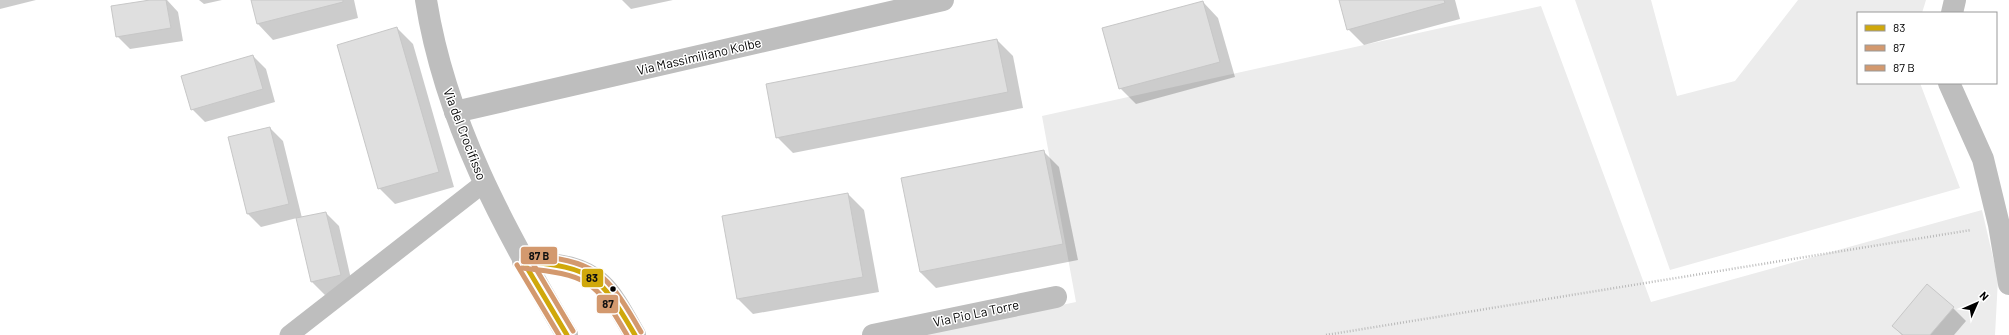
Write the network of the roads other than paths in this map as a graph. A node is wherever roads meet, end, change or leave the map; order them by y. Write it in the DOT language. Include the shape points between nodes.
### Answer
graph roads {
  1 [pos="426,0"];
  2 [pos="943,0"];
  3 [pos="1955,0"];
  4 [pos="1952,12"];
  5 [pos="1949,84"];
  6 [pos="455,112"];
  7 [pos="484,183"];
  8 [pos="523,261"];
  9 [pos="2009,284"];
  10 [pos="1056,297"];
  11 [pos="289,335"];
  12 [pos="567,335"];
  13 [pos="635,335"];
  14 [pos="873,335"];
  1 -- 6 [label="street, Via del Crocifisso" via="432,37"];
  2 -- 6 [label="street, Via Massimiliano Kolbe"];
  3 -- 4 [label="street"];
  5 -- 9 [label="street" via="1984,159"];
  6 -- 7 [label="street, Via del Crocifisso"];
  7 -- 8 [label="street, Via del Crocifisso"];
  7 -- 11 [label="lane"];
  8 -- 12 [label="street, Via del Crocifisso"];
  8 -- 13 [label="street" via="563,266 584,272 601,283"];
  10 -- 14 [label="street, Via Pio La Torre"];
}
